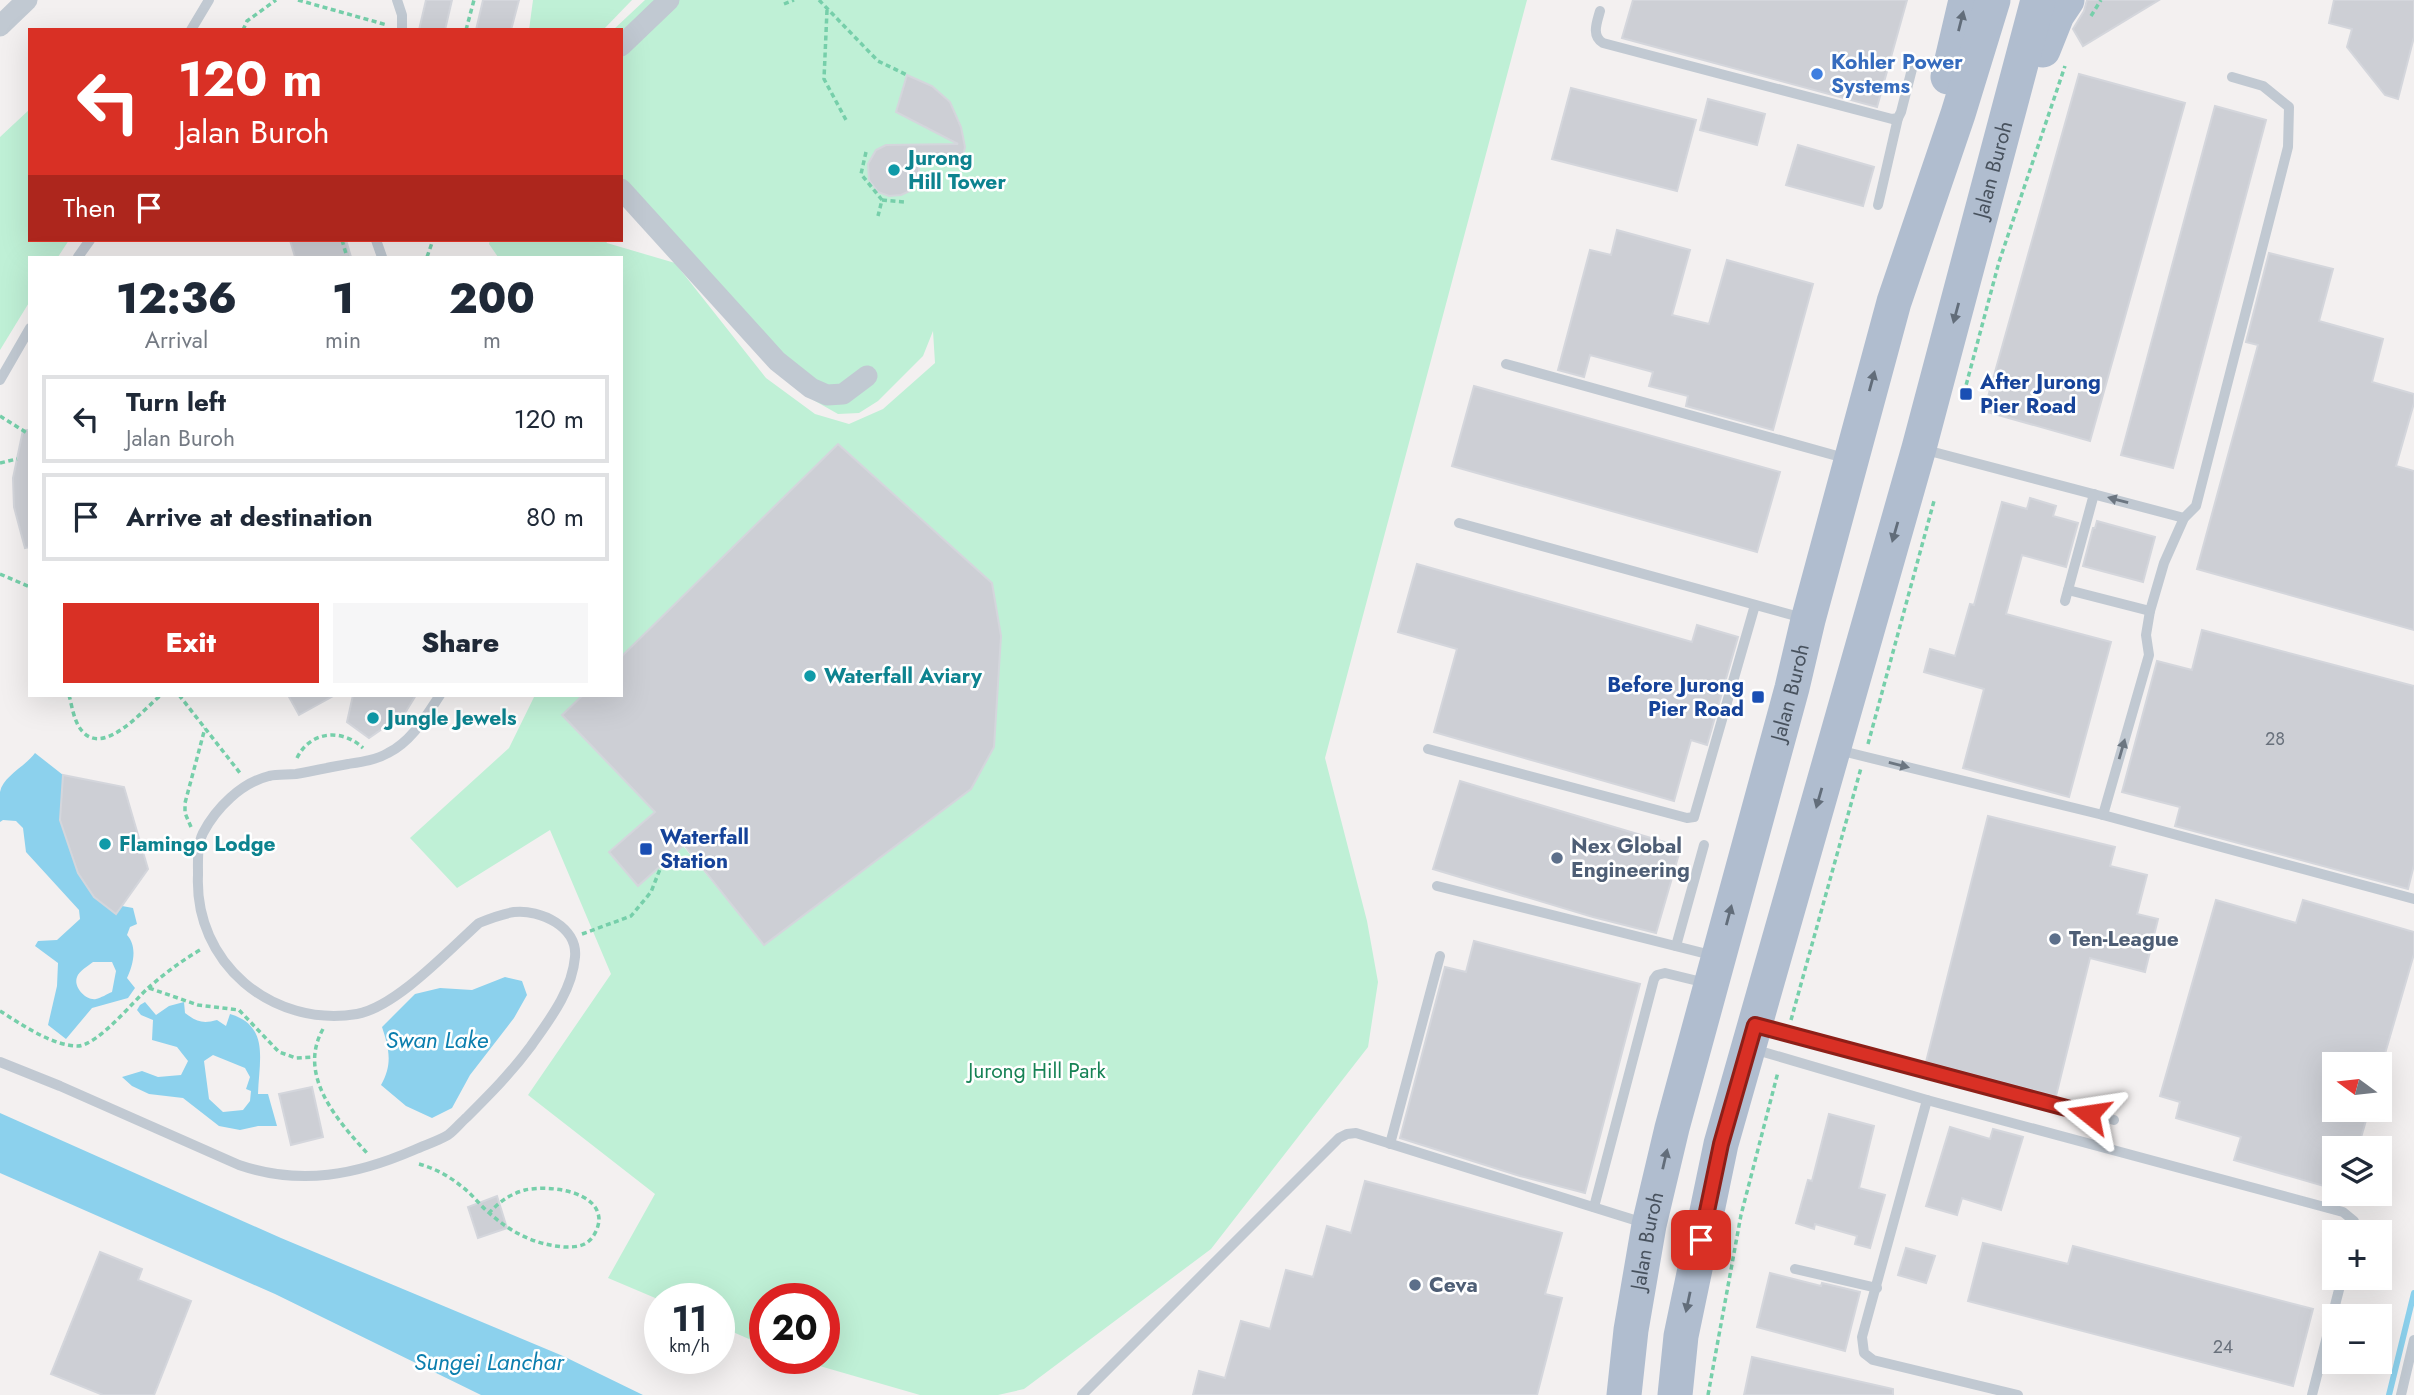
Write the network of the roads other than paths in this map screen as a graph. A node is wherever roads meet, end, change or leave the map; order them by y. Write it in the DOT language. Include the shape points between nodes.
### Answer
graph roads {
  1 [pos="27,0"];
  2 [pos="209,0"];
  3 [pos="397,0"];
  4 [pos="669,0"];
  5 [pos="1966,0"];
  6 [pos="1993,0"];
  7 [pos="2038,0"];
  8 [pos="1600,11"];
  9 [pos="2076,11"];
  10 [pos="0,26"];
  11 [pos="192,28"];
  12 [pos="402,28"];
  13 [pos="623,44"];
  14 [pos="1912,69"];
  15 [pos="2232,77"];
  16 [pos="1898,118"];
  17 [pos="623,191"];
  18 [pos="1878,205"];
  19 [pos="1974,247"];
  20 [pos="1894,302"];
  21 [pos="28,331"];
  22 [pos="1507,364"];
  23 [pos="867,376"];
  24 [pos="0,380"];
  25 [pos="1919,448"];
  26 [pos="1851,460"];
  27 [pos="2094,494"];
  28 [pos="2183,518"];
  29 [pos="1459,523"];
  30 [pos="1755,605"];
  31 [pos="2150,611"];
  32 [pos="1808,620"];
  33 [pos="439,697"];
  34 [pos="1428,749"];
  35 [pos="1848,752"];
  36 [pos="2103,815"];
  37 [pos="1704,845"];
  38 [pos="1437,886"];
  39 [pos="2414,899"];
  40 [pos="1676,946"];
  41 [pos="1440,956"];
  42 [pos="1714,971"];
  43 [pos="1768,1041"];
  44 [pos="0,1062"];
  45 [pos="1927,1100"];
  46 [pos="2114,1120"];
  47 [pos="1390,1144"];
  48 [pos="1594,1207"];
  49 [pos="2353,1220"];
  50 [pos="1649,1225"];
  51 [pos="1795,1269"];
  52 [pos="1877,1288"];
  53 [pos="2339,1290"];
  54 [pos="2414,1340"];
  55 [pos="2409,1382"];
  56 [pos="1082,1395"];
  57 [pos="1624,1395"];
  58 [pos="1675,1395"];
  59 [pos="2018,1395"];
  60 [pos="2312,1395"];
  61 [pos="2401,1395"];
  1 -- 10 [label="street"];
  2 -- 11 [label="lane"];
  3 -- 12 [label="lane"];
  4 -- 13 [label="street"];
  20 -- 5 [label="main road, one-way"];
  6 -- 20 [label="main road, Jalan Buroh"];
  7 -- 19 [label="main road, Jalan Buroh"];
  8 -- 16 [label="lane" via="1595,29 1604,43"];
  9 -- 19 [label="main road" via="2045,40 2009,175"];
  14 -- 16 [label="lane"];
  15 -- 28 [label="lane" via="2263,86 2289,107 2288,147 2196,506"];
  16 -- 18 [label="lane"];
  17 -- 23 [label="street" via="777,361 811,388 827,395 844,394"];
  19 -- 25 [label="main road, Jalan Buroh, one-way"];
  26 -- 20 [label="main road, Jalan Buroh, one-way"];
  21 -- 24 [label="lane"];
  22 -- 26 [label="lane"];
  25 -- 27 [label="lane"];
  25 -- 35 [label="main road, Jalan Buroh, one-way"];
  26 -- 32 [label="main road, Jalan Buroh"];
  28 -- 27 [label="lane, one-way"];
  27 -- 31 [label="lane" via="2066,596"];
  28 -- 31 [label="lane"];
  29 -- 30 [label="lane"];
  30 -- 32 [label="lane"];
  30 -- 34 [label="lane" via="1694,817"];
  36 -- 31 [label="lane, one-way" via="2149,655"];
  42 -- 32 [label="main road, Jalan Buroh, one-way"];
  33 -- 44 [label="lane" via="416,730 387,754 249,784 213,815 201,837 197,889 205,923 224,963 269,1001 300,1013 359,1013 384,1004 479,923 494,916 530,912 557,924 571,938 575,958 553,1016 504,1082 448,1135 377,1165 312,1177 266,1174"];
  35 -- 36 [label="lane, one-way"];
  35 -- 43 [label="main road, Jalan Buroh, one-way"];
  36 -- 39 [label="lane"];
  37 -- 40 [label="lane"];
  38 -- 40 [label="lane"];
  40 -- 42 [label="lane"];
  41 -- 47 [label="lane"];
  42 -- 48 [label="lane" via="1657,975"];
  50 -- 42 [label="main road, Jalan Buroh, one-way"];
  43 -- 45 [label="lane"];
  43 -- 46 [label="lane"];
  43 -- 58 [label="main road, Jalan Buroh, one-way" via="1721,1144 1681,1336"];
  45 -- 49 [label="lane" via="2343,1212"];
  45 -- 52 [label="lane"];
  47 -- 48 [label="lane"];
  47 -- 56 [label="lane" via="1356,1133 1339,1138"];
  48 -- 50 [label="lane"];
  50 -- 57 [label="main road, Jalan Buroh"];
  51 -- 52 [label="lane"];
  52 -- 59 [label="lane" via="1862,1337 1864,1353 1873,1360"];
  53 -- 60 [label="lane"];
  54 -- 55 [label="lane"];
  55 -- 61 [label="lane"];
}
